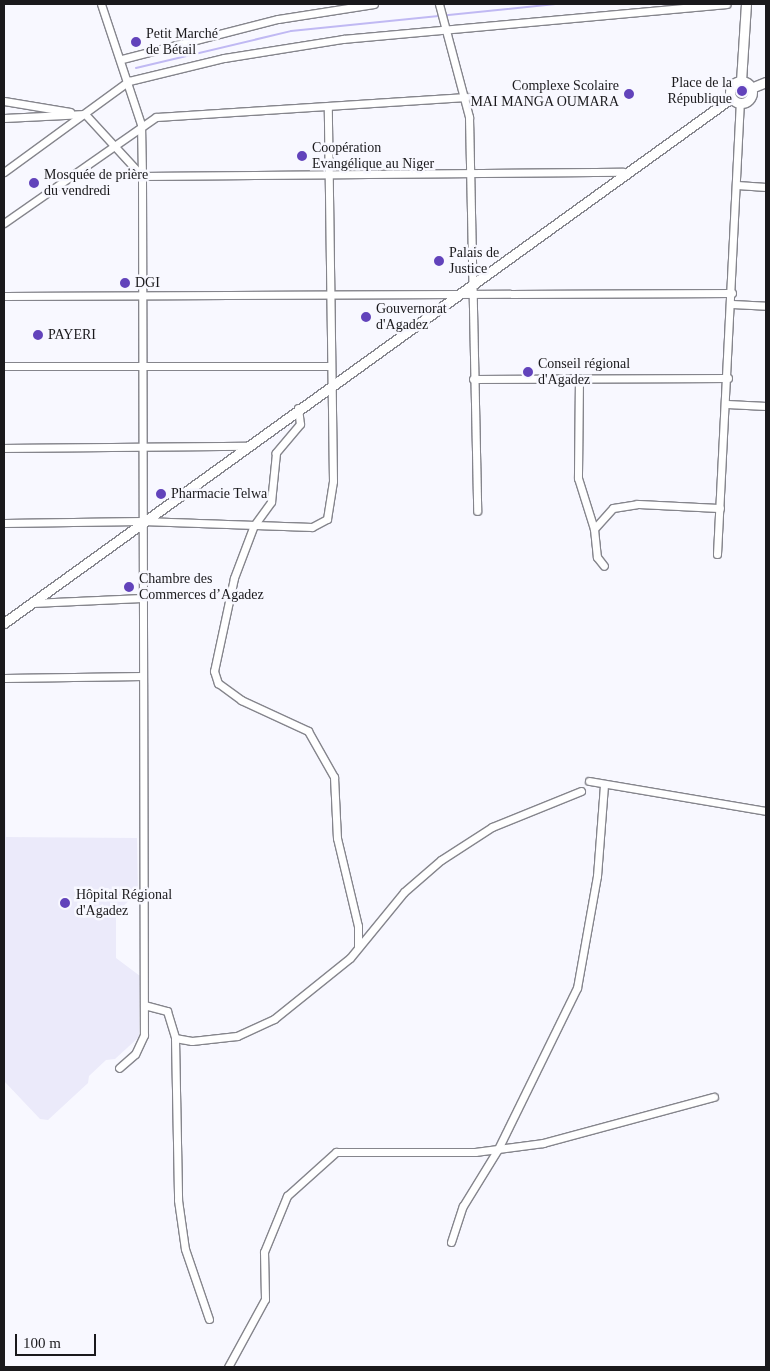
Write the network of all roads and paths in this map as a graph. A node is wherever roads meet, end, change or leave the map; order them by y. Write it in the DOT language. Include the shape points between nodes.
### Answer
graph roads {
  1 [pos="101,4"];
  2 [pos="374,4"];
  3 [pos="439,4"];
  4 [pos="726,4"];
  5 [pos="746,4"];
  6 [pos="446,28"];
  7 [pos="122,59"];
  8 [pos="129,81"];
  9 [pos="742,81"];
  10 [pos="766,82"];
  11 [pos="751,88"];
  12 [pos="466,97"];
  13 [pos="731,98"];
  14 [pos="4,101"];
  15 [pos="740,103"];
  16 [pos="328,107"];
  17 [pos="85,114"];
  18 [pos="4,118"];
  19 [pos="141,124"];
  20 [pos="111,145"];
  21 [pos="4,172"];
  22 [pos="623,172"];
  23 [pos="472,173"];
  24 [pos="328,175"];
  25 [pos="142,176"];
  26 [pos="736,185"];
  27 [pos="766,187"];
  28 [pos="4,223"];
  29 [pos="472,291"];
  30 [pos="732,293"];
  31 [pos="142,294"];
  32 [pos="4,296"];
  33 [pos="329,296"];
  34 [pos="459,296"];
  35 [pos="732,304"];
  36 [pos="766,306"];
  37 [pos="141,364"];
  38 [pos="4,366"];
  39 [pos="330,366"];
  40 [pos="579,378"];
  41 [pos="728,378"];
  42 [pos="473,379"];
  43 [pos="331,384"];
  44 [pos="727,404"];
  45 [pos="766,406"];
  46 [pos="298,408"];
  47 [pos="246,446"];
  48 [pos="141,447"];
  49 [pos="4,448"];
  50 [pos="720,508"];
  51 [pos="477,511"];
  52 [pos="142,521"];
  53 [pos="4,524"];
  54 [pos="254,525"];
  55 [pos="594,528"];
  56 [pos="717,554"];
  57 [pos="604,566"];
  58 [pos="142,598"];
  59 [pos="32,604"];
  60 [pos="4,622"];
  61 [pos="143,676"];
  62 [pos="4,678"];
  63 [pos="588,781"];
  64 [pos="604,784"];
  65 [pos="580,791"];
  66 [pos="766,811"];
  67 [pos="358,947"];
  68 [pos="144,1005"];
  69 [pos="175,1038"];
  70 [pos="119,1068"];
  71 [pos="714,1097"];
  72 [pos="498,1149"];
  73 [pos="451,1242"];
  74 [pos="209,1319"];
  75 [pos="228,1367"];
  1 -- 7 [label="street"];
  2 -- 7 [label="street" via="278,19"];
  3 -- 6 [label="street"];
  4 -- 6 [label="street"];
  5 -- 9 [label="main road"];
  6 -- 8 [label="street" via="224,58"];
  6 -- 12 [label="street"];
  7 -- 8 [label="street"];
  8 -- 17 [label="street"];
  8 -- 19 [label="street"];
  9 -- 11 [label="main road"];
  9 -- 13 [label="main road" via="730,88"];
  10 -- 11 [label="main road"];
  11 -- 15 [label="main road" via="748,100"];
  12 -- 16 [label="street"];
  12 -- 23 [label="street"];
  13 -- 15 [label="main road"];
  13 -- 22 [label="main road"];
  14 -- 17 [label="street"];
  15 -- 26 [label="street"];
  16 -- 19 [label="street" via="156,117"];
  16 -- 24 [label="street"];
  17 -- 18 [label="street"];
  17 -- 20 [label="street"];
  17 -- 21 [label="street"];
  19 -- 20 [label="street"];
  19 -- 25 [label="street"];
  20 -- 25 [label="street"];
  20 -- 28 [label="street"];
  22 -- 23 [label="street"];
  22 -- 29 [label="main road"];
  23 -- 24 [label="street"];
  23 -- 29 [label="street"];
  24 -- 25 [label="street"];
  24 -- 33 [label="street"];
  25 -- 31 [label="street"];
  26 -- 27 [label="street"];
  26 -- 30 [label="street"];
  29 -- 30 [label="street"];
  29 -- 34 [label="main road"];
  29 -- 42 [label="street"];
  30 -- 35 [label="street"];
  31 -- 32 [label="street"];
  31 -- 33 [label="street"];
  31 -- 37 [label="street"];
  33 -- 34 [label="street"];
  33 -- 39 [label="street"];
  34 -- 43 [label="main road"];
  35 -- 36 [label="street"];
  35 -- 41 [label="street"];
  37 -- 38 [label="street"];
  37 -- 39 [label="street"];
  37 -- 48 [label="street"];
  39 -- 43 [label="street"];
  40 -- 41 [label="street"];
  40 -- 42 [label="street"];
  40 -- 55 [label="street" via="578,478"];
  41 -- 44 [label="street"];
  42 -- 51 [label="street"];
  43 -- 46 [label="main road"];
  43 -- 54 [label="street" via="333,481 327,519 312,527"];
  44 -- 45 [label="street"];
  44 -- 50 [label="street"];
  46 -- 47 [label="main road"];
  46 -- 54 [label="street" via="300,424 276,453 271,502"];
  47 -- 48 [label="street"];
  47 -- 52 [label="main road"];
  48 -- 49 [label="street"];
  48 -- 52 [label="street"];
  50 -- 55 [label="street" via="637,504 613,508"];
  50 -- 56 [label="street"];
  52 -- 53 [label="street"];
  52 -- 54 [label="street"];
  52 -- 58 [label="street"];
  52 -- 59 [label="main road"];
  54 -- 67 [label="street" via="234,578 214,671 218,683 241,700 308,731 334,777 337,838 358,926"];
  55 -- 57 [label="street" via="597,557"];
  58 -- 59 [label="street"];
  58 -- 61 [label="street"];
  59 -- 60 [label="main road"];
  61 -- 62 [label="street"];
  61 -- 68 [label="street"];
  63 -- 64 [label="street"];
  64 -- 66 [label="street"];
  64 -- 72 [label="street" via="597,876 577,988"];
  65 -- 67 [label="street" via="492,827 441,860 404,892"];
  67 -- 69 [label="street" via="314,992 274,1019 238,1036 208,1042"];
  68 -- 69 [label="street" via="167,1011"];
  68 -- 70 [label="street" via="142,1045"];
  69 -- 74 [label="street" via="178,1200 185,1249"];
  71 -- 72 [label="street" via="543,1143"];
  72 -- 73 [label="street" via="463,1206"];
  72 -- 75 [label="street" via="336,1152 287,1196 264,1252 265,1299"];
}
